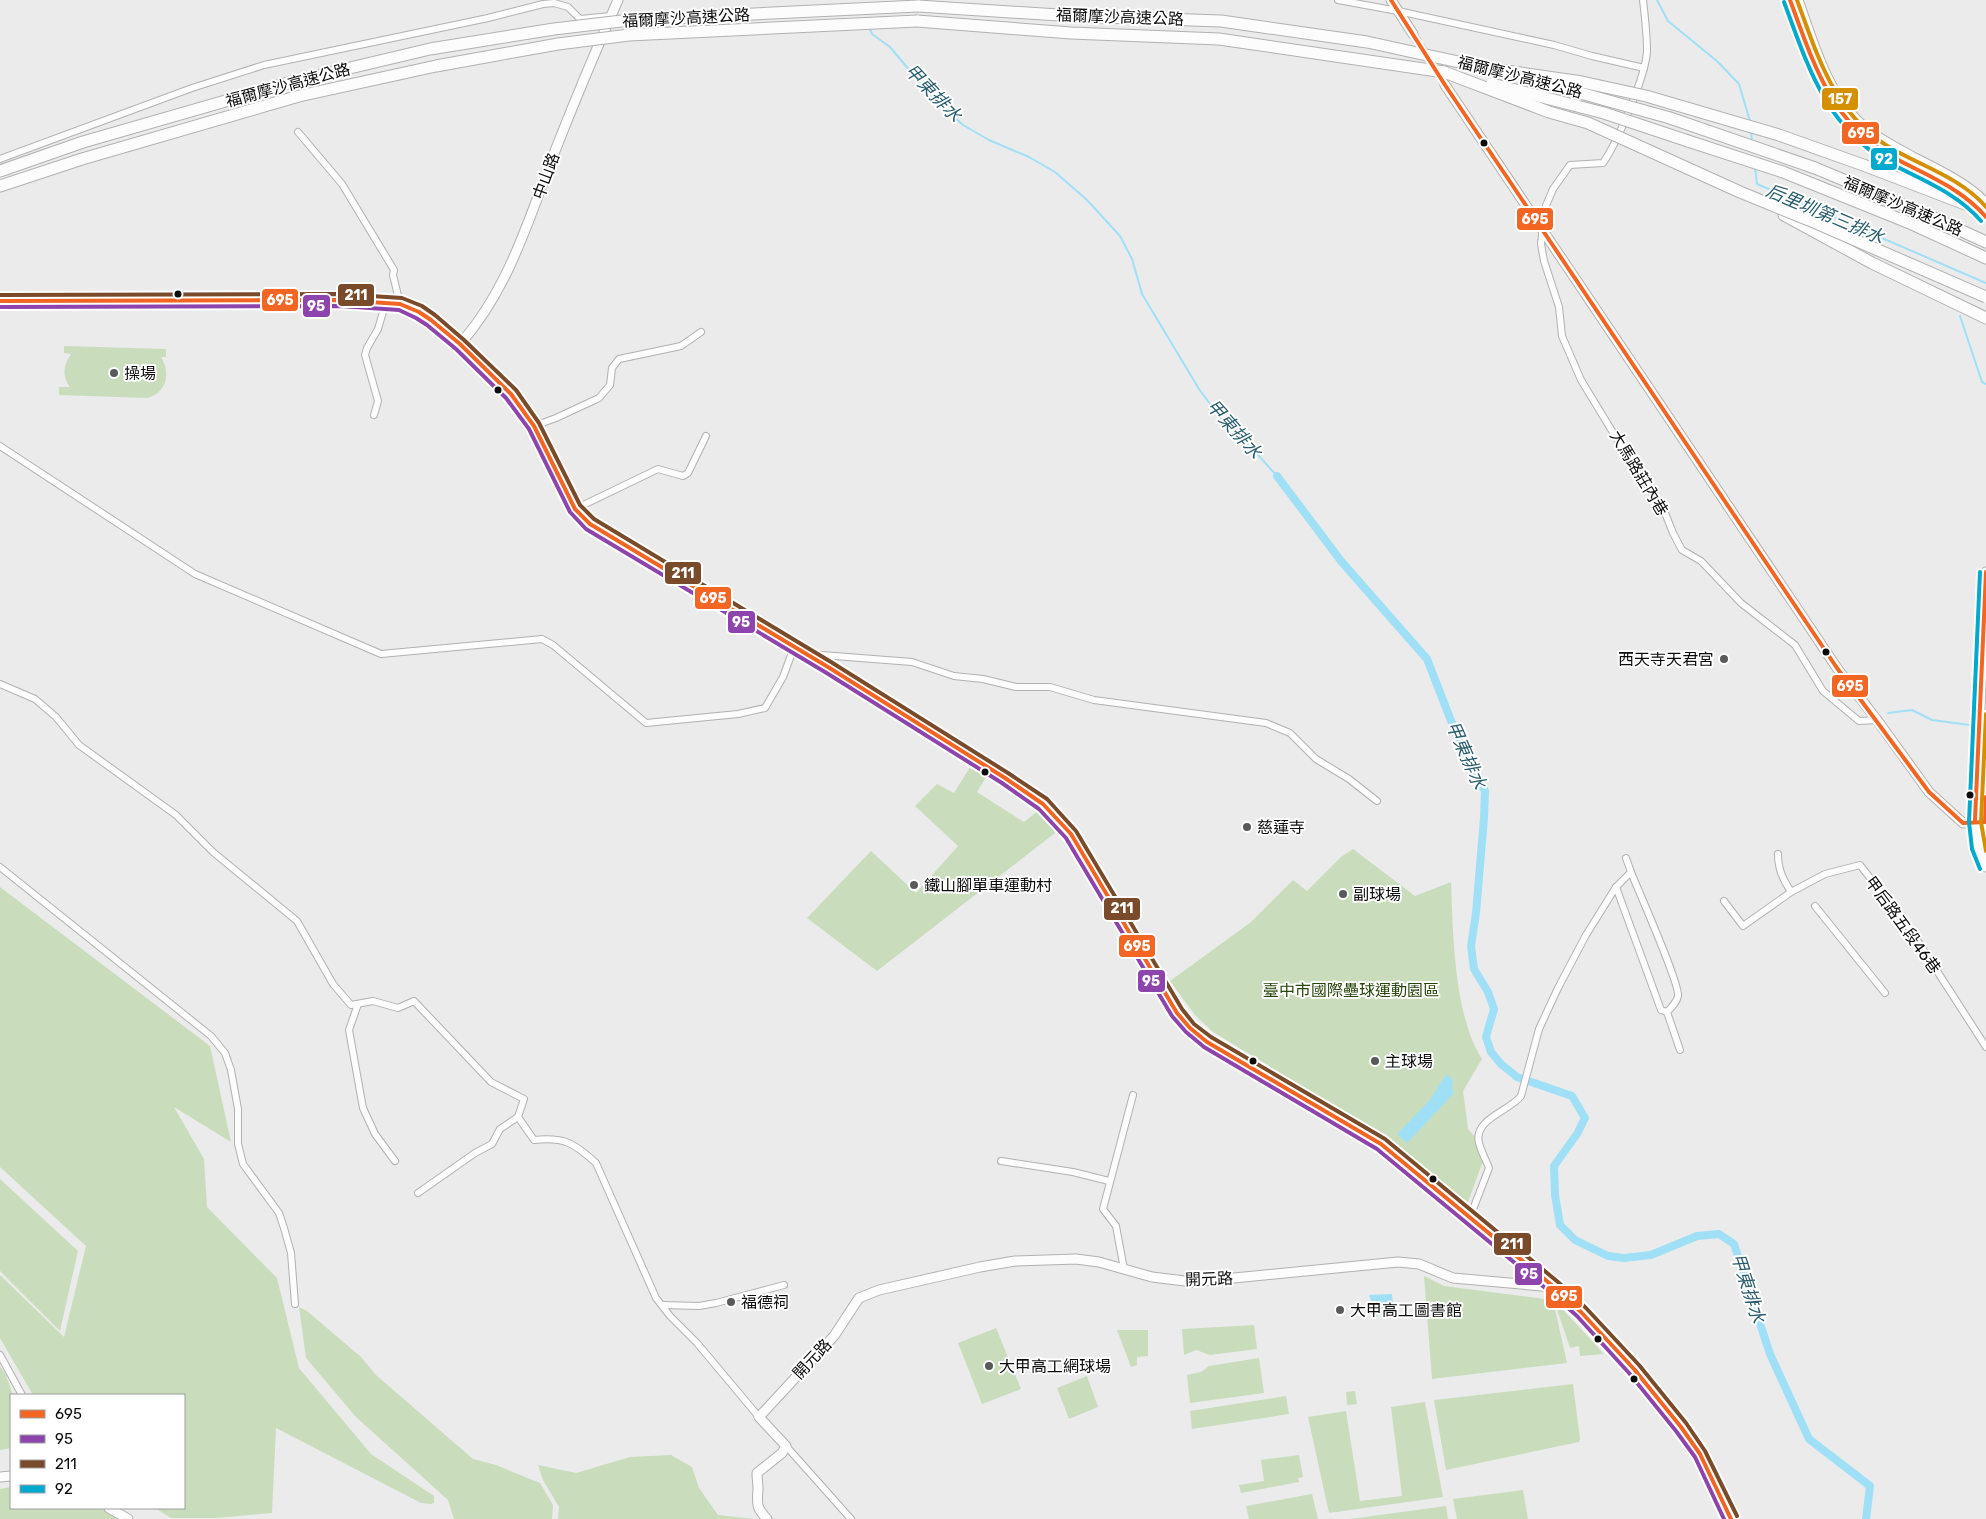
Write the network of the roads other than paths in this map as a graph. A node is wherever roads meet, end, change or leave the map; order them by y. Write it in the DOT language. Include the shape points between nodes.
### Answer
graph roads {
  1 [pos="618,0"];
  2 [pos="1338,0"];
  3 [pos="1391,0"];
  4 [pos="1643,0"];
  5 [pos="1790,0"];
  6 [pos="1798,0"];
  7 [pos="1398,11"];
  8 [pos="611,16"];
  9 [pos="1413,34"];
  10 [pos="1486,68"];
  11 [pos="1644,68"];
  12 [pos="1444,72"];
  13 [pos="1445,86"];
  14 [pos="298,132"];
  15 [pos="0,159"];
  16 [pos="0,171"];
  17 [pos="0,186"];
  18 [pos="1740,192"];
  19 [pos="1986,204"];
  20 [pos="1986,210"];
  21 [pos="1986,217"];
  22 [pos="1542,230"];
  23 [pos="1986,242"];
  24 [pos="1986,258"];
  25 [pos="1986,298"];
  26 [pos="0,301"];
  27 [pos="400,304"];
  28 [pos="385,305"];
  29 [pos="1986,318"];
  30 [pos="701,332"];
  31 [pos="460,344"];
  32 [pos="374,415"];
  33 [pos="534,426"];
  34 [pos="706,436"];
  35 [pos="0,446"];
  36 [pos="575,509"];
  37 [pos="1986,572"];
  38 [pos="794,647"];
  39 [pos="807,654"];
  40 [pos="0,684"];
  41 [pos="1877,720"];
  42 [pos="1986,797"];
  43 [pos="1377,801"];
  44 [pos="1980,822"];
  45 [pos="1986,832"];
  46 [pos="1778,854"];
  47 [pos="1626,858"];
  48 [pos="0,867"];
  49 [pos="1986,867"];
  50 [pos="1631,872"];
  51 [pos="1616,887"];
  52 [pos="1791,892"];
  53 [pos="1724,901"];
  54 [pos="1815,906"];
  55 [pos="1885,993"];
  56 [pos="358,1004"];
  57 [pos="1668,1012"];
  58 [pos="1986,1047"];
  59 [pos="1680,1050"];
  60 [pos="1134,1095"];
  61 [pos="518,1117"];
  62 [pos="395,1161"];
  63 [pos="1001,1161"];
  64 [pos="1109,1181"];
  65 [pos="418,1193"];
  66 [pos="1470,1217"];
  67 [pos="1124,1269"];
  68 [pos="784,1285"];
  69 [pos="1554,1287"];
  70 [pos="295,1304"];
  71 [pos="662,1305"];
  72 [pos="0,1355"];
  73 [pos="21,1394"];
  74 [pos="759,1417"];
  75 [pos="786,1446"];
  76 [pos="111,1509"];
  77 [pos="128,1519"];
  78 [pos="767,1519"];
  79 [pos="851,1519"];
  80 [pos="1731,1519"];
  1 -- 8 [label="street, 中山路"];
  2 -- 7 [label="street"];
  3 -- 7 [label="street"];
  4 -- 11 [label="street, 大馬路莊內巷" via="1647,51"];
  5 -- 21 [label="street" via="1826,93 1841,116 1878,148 1958,191 1980,208"];
  6 -- 19 [label="street" via="1821,62 1849,112 1879,138 1968,188"];
  7 -- 9 [label="street"];
  7 -- 11 [label="street"];
  8 -- 15 [label="street" via="580,19 568,7 543,4 264,65"];
  8 -- 31 [label="street, 中山路" via="520,245 490,304"];
  10 -- 16 [label="highway, 福爾摩沙高速公路, bridge" via="1367,42 1221,21 918,6 630,20 430,49 295,81 83,142"];
  10 -- 20 [label="highway, bridge" via="1582,82 1646,96 1779,135"];
  10 -- 23 [label="highway, 福爾摩沙高速公路, bridge" via="1618,102 1806,165"];
  11 -- 22 [label="street, 大馬路莊內巷" via="1613,149 1603,163 1570,166 1553,189 1545,208"];
  12 -- 17 [label="highway, 福爾摩沙高速公路, bridge" via="1219,39 1071,33 917,21 629,35 436,66 299,96"];
  12 -- 18 [label="highway, bridge" via="1549,112 1588,123"];
  12 -- 24 [label="highway, 福爾摩沙高速公路, bridge" via="1604,113 1783,172"];
  13 -- 22 [label="street"];
  14 -- 27 [label="street" via="342,184 394,270"];
  18 -- 25 [label="highway, bridge"];
  18 -- 29 [label="highway, bridge" via="1872,264"];
  22 -- 41 [label="street" via="1837,668"];
  22 -- 41 [label="street, 大馬路莊內巷" via="1544,261 1559,307 1562,336 1581,380 1663,508 1682,550 1701,561 1741,603 1795,645 1824,691 1859,721"];
  26 -- 28 [label="street" via="340,300"];
  27 -- 28 [label="street"];
  27 -- 31 [label="street" via="419,312"];
  28 -- 32 [label="street" via="378,329 365,354 378,401"];
  30 -- 33 [label="street" via="681,346 618,359 612,368 610,385 598,398"];
  31 -- 33 [label="street" via="511,394"];
  33 -- 36 [label="street"];
  34 -- 36 [label="street" via="688,473 683,476 658,468"];
  35 -- 38 [label="street" via="196,574 381,654 542,639 646,723 738,714 765,708 783,677"];
  36 -- 38 [label="street" via="590,524"];
  37 -- 44 [label="street"];
  38 -- 39 [label="street"];
  39 -- 43 [label="street" via="912,662 954,676 1016,687 1050,687 1094,700 1266,723 1290,732 1316,759"];
  39 -- 66 [label="street" via="1043,804 1071,834 1158,984 1190,1028 1207,1042 1381,1144"];
  40 -- 56 [label="street" via="35,699 56,717 79,745 176,815 214,852 297,921 333,984 351,1005"];
  41 -- 44 [label="street" via="1929,792 1963,823"];
  42 -- 44 [label="street"];
  44 -- 45 [label="street"];
  44 -- 49 [label="street" via="1978,848"];
  46 -- 52 [label="street" via="1781,876"];
  47 -- 50 [label="street"];
  48 -- 70 [label="street" via="211,1036 225,1053 238,1109 238,1144 243,1164 278,1213 290,1253"];
  50 -- 51 [label="street"];
  50 -- 57 [label="street" via="1679,995"];
  51 -- 57 [label="street" via="1661,1010"];
  51 -- 66 [label="street" via="1558,988 1540,1029 1520,1096 1516,1103 1483,1124 1478,1132 1489,1168"];
  52 -- 53 [label="street, 甲后路五段46巷" via="1743,926"];
  52 -- 58 [label="street, 甲后路五段46巷" via="1825,874 1860,865 1910,929"];
  54 -- 55 [label="street"];
  56 -- 61 [label="street" via="373,1001 398,1008 414,1001 491,1082 524,1099"];
  56 -- 62 [label="street" via="349,1030 363,1108 375,1134"];
  57 -- 59 [label="street"];
  60 -- 64 [label="street"];
  61 -- 65 [label="street" via="500,1129 492,1144"];
  61 -- 71 [label="street" via="534,1140 553,1138 578,1147 596,1163"];
  63 -- 64 [label="street"];
  64 -- 67 [label="street" via="1103,1209 1116,1226"];
  66 -- 69 [label="street"];
  67 -- 69 [label="street, 開元路" via="1152,1277 1193,1282 1398,1262 1419,1264 1453,1278"];
  67 -- 74 [label="street, 開元路" via="1076,1259 1015,1261 867,1294 859,1298 834,1336"];
  68 -- 71 [label="street" via="699,1306"];
  69 -- 80 [label="street" via="1634,1369 1681,1427 1700,1454"];
  71 -- 74 [label="street"];
  72 -- 73 [label="street"];
  74 -- 75 [label="street"];
  75 -- 78 [label="street" via="757,1473 759,1510"];
  75 -- 79 [label="street"];
  76 -- 77 [label="street"];
}
